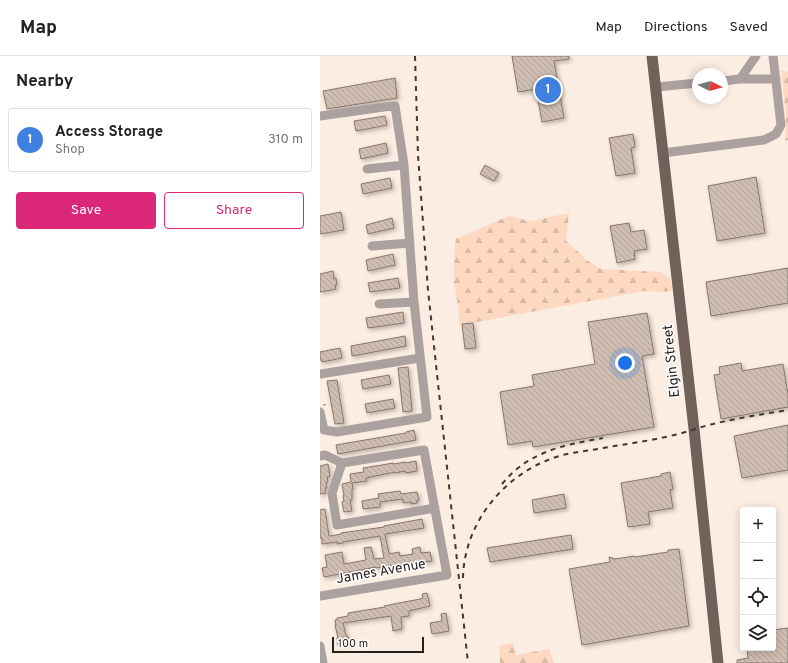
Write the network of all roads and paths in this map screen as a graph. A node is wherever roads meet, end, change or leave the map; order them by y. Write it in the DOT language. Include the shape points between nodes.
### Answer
graph roads {
  1 [pos="652,56"];
  2 [pos="756,56"];
  3 [pos="773,56"];
  4 [pos="740,79"];
  5 [pos="776,79"];
  6 [pos="728,80"];
  7 [pos="692,84"];
  8 [pos="656,87"];
  9 [pos="320,116"];
  10 [pos="663,153"];
  11 [pos="404,165"];
  12 [pos="367,169"];
  13 [pos="410,243"];
  14 [pos="372,246"];
  15 [pos="414,302"];
  16 [pos="379,304"];
  17 [pos="420,358"];
  18 [pos="320,374"];
  19 [pos="328,404"];
  20 [pos="320,405"];
  21 [pos="320,412"];
  22 [pos="320,456"];
  23 [pos="342,463"];
  24 [pos="435,508"];
  25 [pos="320,596"];
  26 [pos="320,646"];
  27 [pos="323,663"];
  28 [pos="718,663"];
  1 -- 8 [label="main road, Elgin Street"];
  2 -- 4 [label="street"];
  3 -- 5 [label="street"];
  4 -- 5 [label="street"];
  4 -- 6 [label="street"];
  5 -- 10 [label="street" via="781,125 776,134 764,140"];
  7 -- 8 [label="street"];
  8 -- 10 [label="main road, Elgin Street"];
  9 -- 11 [label="street" via="395,106"];
  10 -- 28 [label="main road, Elgin Street"];
  11 -- 12 [label="street"];
  11 -- 13 [label="street"];
  13 -- 14 [label="street"];
  13 -- 15 [label="street"];
  15 -- 16 [label="street"];
  15 -- 17 [label="street"];
  17 -- 18 [label="street"];
  17 -- 21 [label="street" via="427,416 337,432 324,430"];
  19 -- 20 [label="path"];
  22 -- 23 [label="street" via="325,455"];
  23 -- 24 [label="street" via="424,450"];
  23 -- 24 [label="street" via="332,493 337,525"];
  24 -- 25 [label="street, James Avenue" via="447,575"];
  26 -- 27 [label="street"];
}
